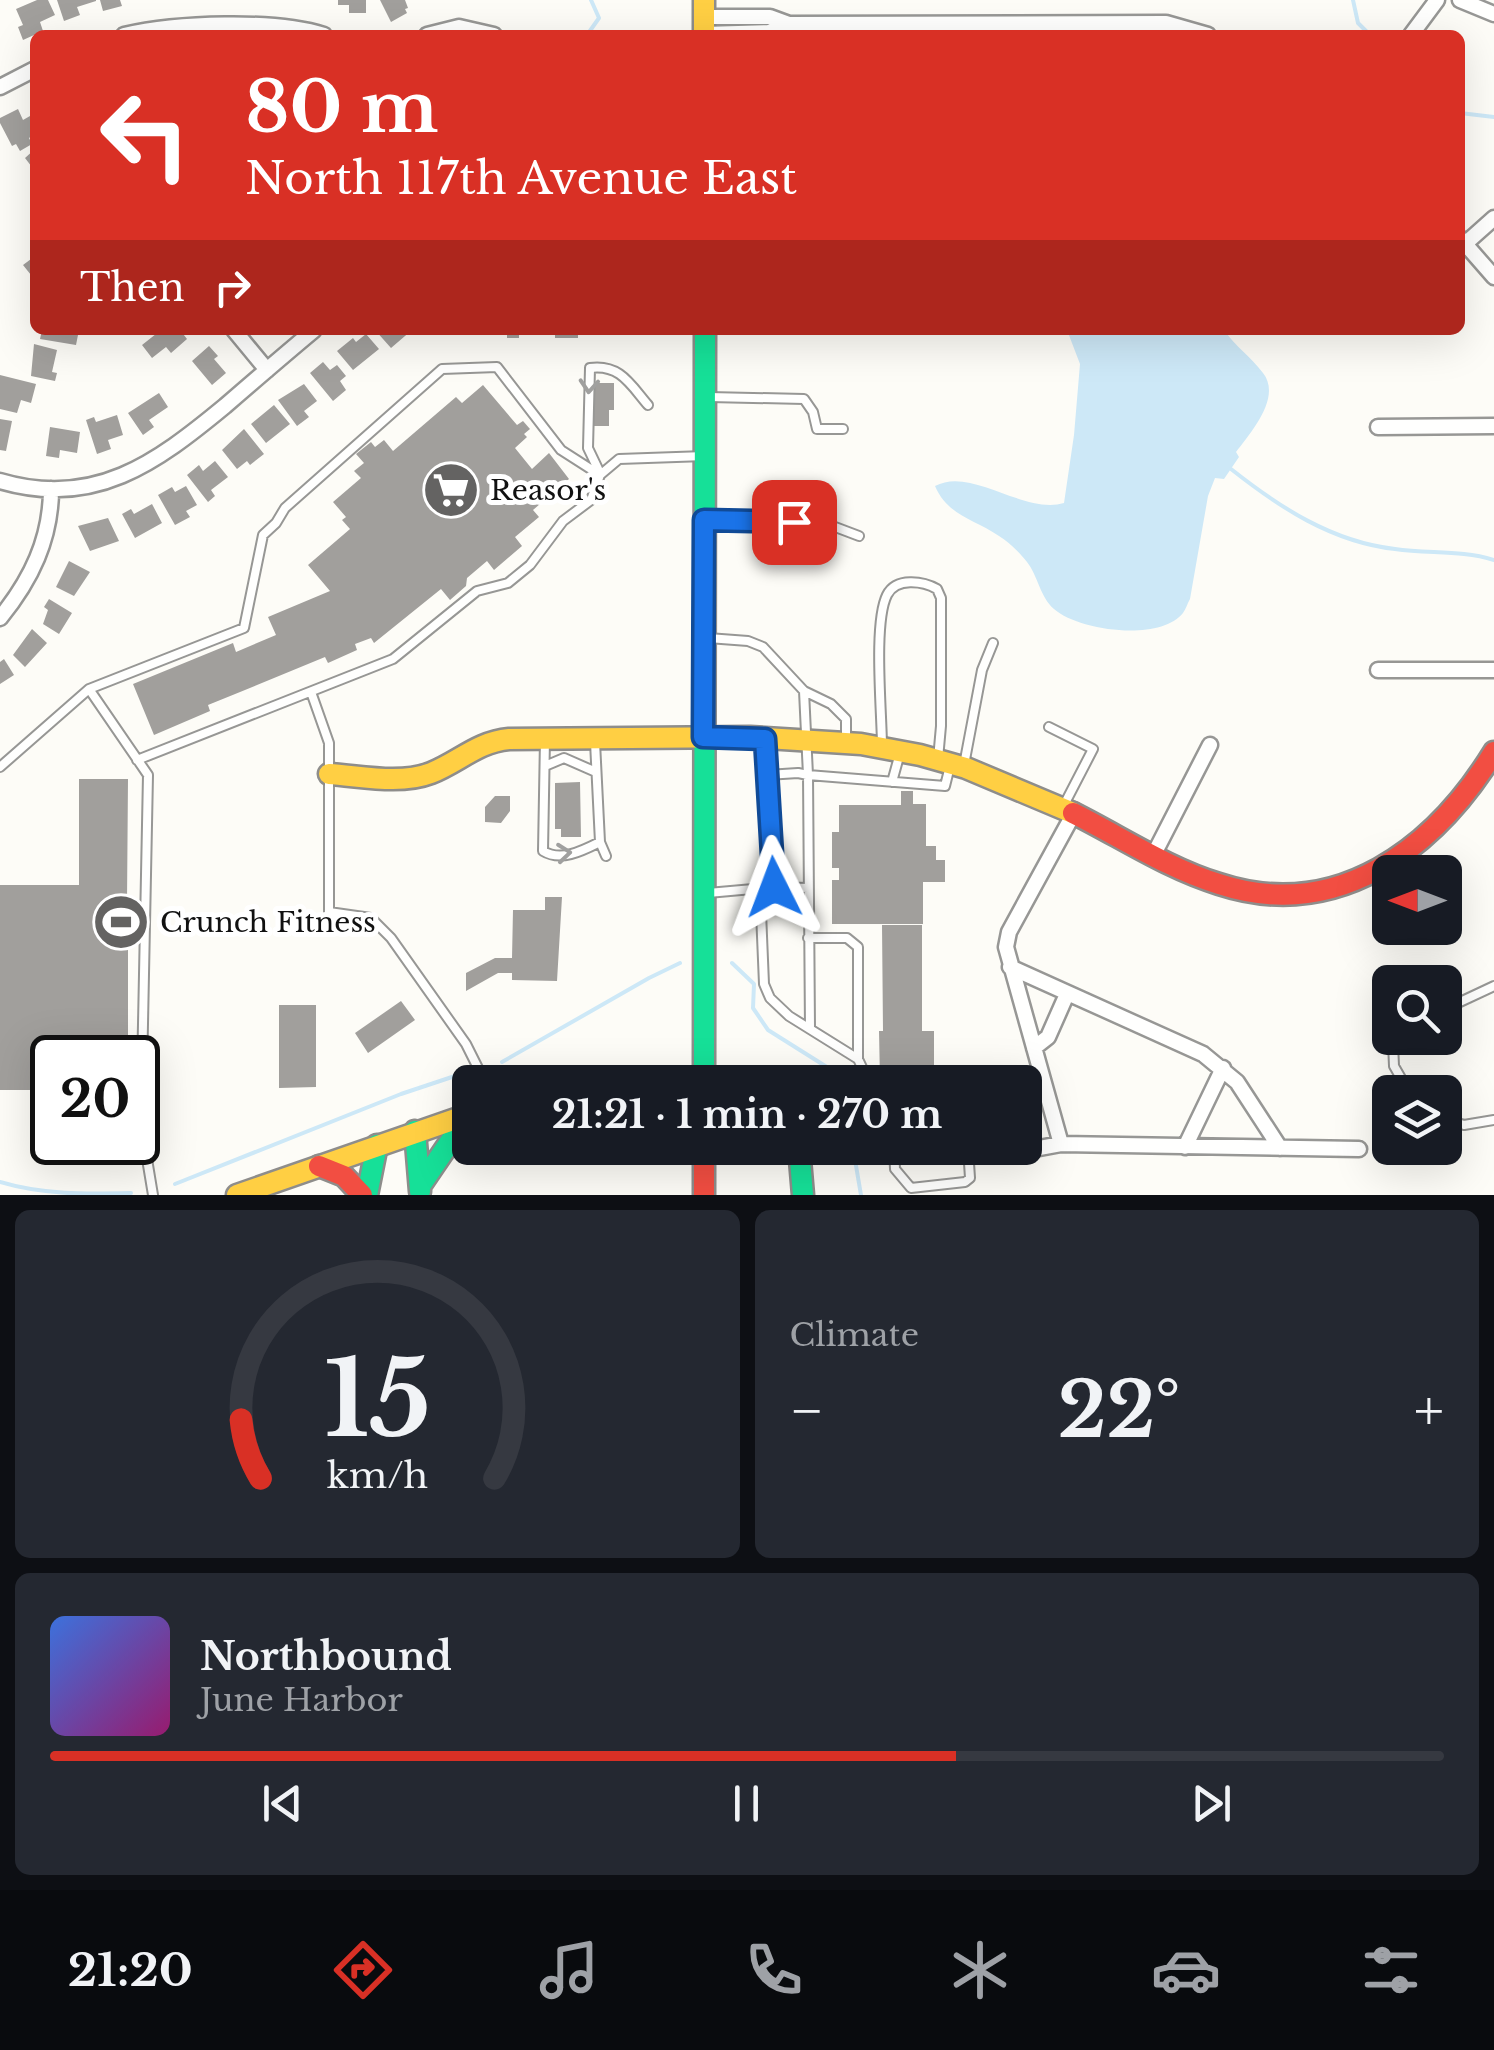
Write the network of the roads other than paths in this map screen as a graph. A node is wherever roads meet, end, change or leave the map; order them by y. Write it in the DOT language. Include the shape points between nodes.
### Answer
graph roads {
  1 [pos="1437,0"];
  2 [pos="1460,0"];
  3 [pos="1494,14"];
  4 [pos="704,22"];
  5 [pos="862,29"];
  6 [pos="1024,29"];
  7 [pos="159,30"];
  8 [pos="235,30"];
  9 [pos="265,30"];
  10 [pos="298,30"];
  11 [pos="447,30"];
  12 [pos="472,30"];
  13 [pos="756,30"];
  14 [pos="774,30"];
  15 [pos="1190,30"];
  16 [pos="1415,30"];
  17 [pos="30,72"];
  18 [pos="0,88"];
  19 [pos="1494,218"];
  20 [pos="1479,256"];
  21 [pos="238,335"];
  22 [pos="308,335"];
  23 [pos="705,335"];
  24 [pos="268,370"];
  25 [pos="705,397"];
  26 [pos="648,404"];
  27 [pos="1378,426"];
  28 [pos="1494,426"];
  29 [pos="843,429"];
  30 [pos="704,456"];
  31 [pos="600,475"];
  32 [pos="0,481"];
  33 [pos="51,489"];
  34 [pos="704,520"];
  35 [pos="858,536"];
  36 [pos="0,618"];
  37 [pos="704,638"];
  38 [pos="993,644"];
  39 [pos="1378,670"];
  40 [pos="1494,670"];
  41 [pos="89,689"];
  42 [pos="804,691"];
  43 [pos="310,692"];
  44 [pos="1049,727"];
  45 [pos="703,737"];
  46 [pos="545,739"];
  47 [pos="595,739"];
  48 [pos="765,739"];
  49 [pos="806,740"];
  50 [pos="846,742"];
  51 [pos="1210,744"];
  52 [pos="891,749"];
  53 [pos="1494,752"];
  54 [pos="137,760"];
  55 [pos="951,762"];
  56 [pos="545,766"];
  57 [pos="0,767"];
  58 [pos="596,772"];
  59 [pos="330,774"];
  60 [pos="767,775"];
  61 [pos="808,776"];
  62 [pos="1487,781"];
  63 [pos="892,782"];
  64 [pos="1068,811"];
  65 [pos="600,842"];
  66 [pos="606,856"];
  67 [pos="1153,856"];
  68 [pos="774,887"];
  69 [pos="760,888"];
  70 [pos="808,888"];
  71 [pos="704,893"];
  72 [pos="808,938"];
  73 [pos="1010,968"];
  74 [pos="1494,986"];
  75 [pos="1066,994"];
  76 [pos="1462,1001"];
  77 [pos="810,1028"];
  78 [pos="1034,1048"];
  79 [pos="858,1059"];
  80 [pos="477,1065"];
  81 [pos="704,1065"];
  82 [pos="861,1065"];
  83 [pos="1223,1068"];
  84 [pos="452,1120"];
  85 [pos="1494,1120"];
  86 [pos="1462,1124"];
  87 [pos="416,1131"];
  88 [pos="452,1141"];
  89 [pos="1061,1144"];
  90 [pos="377,1145"];
  91 [pos="1042,1147"];
  92 [pos="1186,1147"];
  93 [pos="1280,1148"];
  94 [pos="1359,1150"];
  95 [pos="704,1165"];
  96 [pos="800,1165"];
  97 [pos="896,1165"];
  98 [pos="969,1165"];
  99 [pos="319,1166"];
  100 [pos="420,1190"];
  101 [pos="153,1195"];
  102 [pos="238,1195"];
  103 [pos="365,1195"];
  104 [pos="704,1195"];
  105 [pos="803,1195"];
  1 -- 16 [label="street"];
  2 -- 3 [label="street"];
  4 -- 13 [label="street"];
  5 -- 6 [label="street"];
  5 -- 14 [label="street" via="788,24"];
  6 -- 15 [label="street" via="1166,23"];
  7 -- 8 [label="street"];
  9 -- 10 [label="street"];
  11 -- 12 [label="street"];
  17 -- 18 [label="street"];
  19 -- 20 [label="street"];
  21 -- 24 [label="street"];
  22 -- 24 [label="street"];
  23 -- 25 [label="main road"];
  24 -- 33 [label="street" via="139,470 100,484"];
  25 -- 29 [label="lane" via="804,399 817,429"];
  25 -- 30 [label="main road"];
  26 -- 31 [label="lane, one-way" via="620,372 590,368 588,448"];
  27 -- 28 [label="street"];
  30 -- 31 [label="lane" via="619,460"];
  30 -- 34 [label="main road"];
  31 -- 41 [label="lane" via="561,450 497,368 442,369 285,508 263,536 244,628"];
  31 -- 43 [label="lane" via="591,500 508,583 477,591 393,659"];
  32 -- 33 [label="street"];
  33 -- 36 [label="street" via="42,549"];
  34 -- 35 [label="lane" via="822,522"];
  34 -- 37 [label="main road"];
  37 -- 42 [label="lane" via="763,647"];
  37 -- 45 [label="main road"];
  38 -- 55 [label="lane"];
  39 -- 40 [label="street"];
  41 -- 54 [label="lane"];
  41 -- 57 [label="lane"];
  42 -- 49 [label="lane"];
  42 -- 50 [label="lane" via="846,720"];
  43 -- 54 [label="lane"];
  43 -- 59 [label="lane" via="329,744"];
  44 -- 64 [label="lane" via="1094,748"];
  45 -- 47 [label="main road"];
  45 -- 48 [label="main road"];
  45 -- 71 [label="main road"];
  46 -- 47 [label="main road"];
  46 -- 56 [label="lane"];
  46 -- 59 [label="main road" via="492,740 422,776"];
  47 -- 58 [label="lane"];
  48 -- 49 [label="main road"];
  48 -- 60 [label="lane"];
  49 -- 50 [label="main road"];
  49 -- 61 [label="lane"];
  50 -- 52 [label="main road"];
  51 -- 67 [label="street"];
  52 -- 55 [label="main road"];
  52 -- 55 [label="lane" via="881,636 886,597 906,582 929,584 941,598"];
  52 -- 63 [label="lane"];
  53 -- 62 [label="main road"];
  54 -- 101 [label="lane" via="148,775 141,1123"];
  55 -- 63 [label="lane" via="945,786"];
  55 -- 64 [label="main road"];
  56 -- 58 [label="lane" via="564,758"];
  56 -- 65 [label="lane, one-way" via="543,851 556,857"];
  58 -- 65 [label="lane"];
  59 -- 80 [label="lane" via="329,912 372,918"];
  60 -- 61 [label="lane"];
  60 -- 68 [label="lane"];
  61 -- 63 [label="lane"];
  61 -- 70 [label="lane"];
  62 -- 67 [label="main road" via="1408,853 1358,880 1312,891 1268,894 1210,881"];
  64 -- 67 [label="main road"];
  64 -- 73 [label="street" via="1009,932"];
  65 -- 66 [label="lane"];
  68 -- 69 [label="lane"];
  68 -- 70 [label="lane"];
  69 -- 71 [label="lane"];
  69 -- 77 [label="lane" via="764,984 770,998"];
  70 -- 72 [label="lane"];
  71 -- 81 [label="main road"];
  72 -- 77 [label="lane"];
  72 -- 79 [label="lane" via="848,938 858,946"];
  73 -- 75 [label="street"];
  73 -- 78 [label="street"];
  74 -- 76 [label="lane"];
  75 -- 78 [label="street" via="1048,1038"];
  75 -- 83 [label="street"];
  77 -- 79 [label="lane"];
  78 -- 89 [label="street"];
  79 -- 82 [label="lane"];
  83 -- 92 [label="street"];
  83 -- 93 [label="street"];
  84 -- 87 [label="main road"];
  85 -- 86 [label="lane"];
  87 -- 90 [label="main road"];
  87 -- 100 [label="main road"];
  88 -- 100 [label="main road"];
  89 -- 91 [label="street"];
  89 -- 92 [label="street"];
  90 -- 99 [label="main road"];
  90 -- 103 [label="main road"];
  92 -- 93 [label="street"];
  93 -- 94 [label="street"];
  95 -- 104 [label="main road"];
  96 -- 105 [label="main road"];
  97 -- 98 [label="lane" via="912,1188 965,1182"];
  99 -- 102 [label="main road"];
  99 -- 103 [label="main road" via="343,1173"];
}
